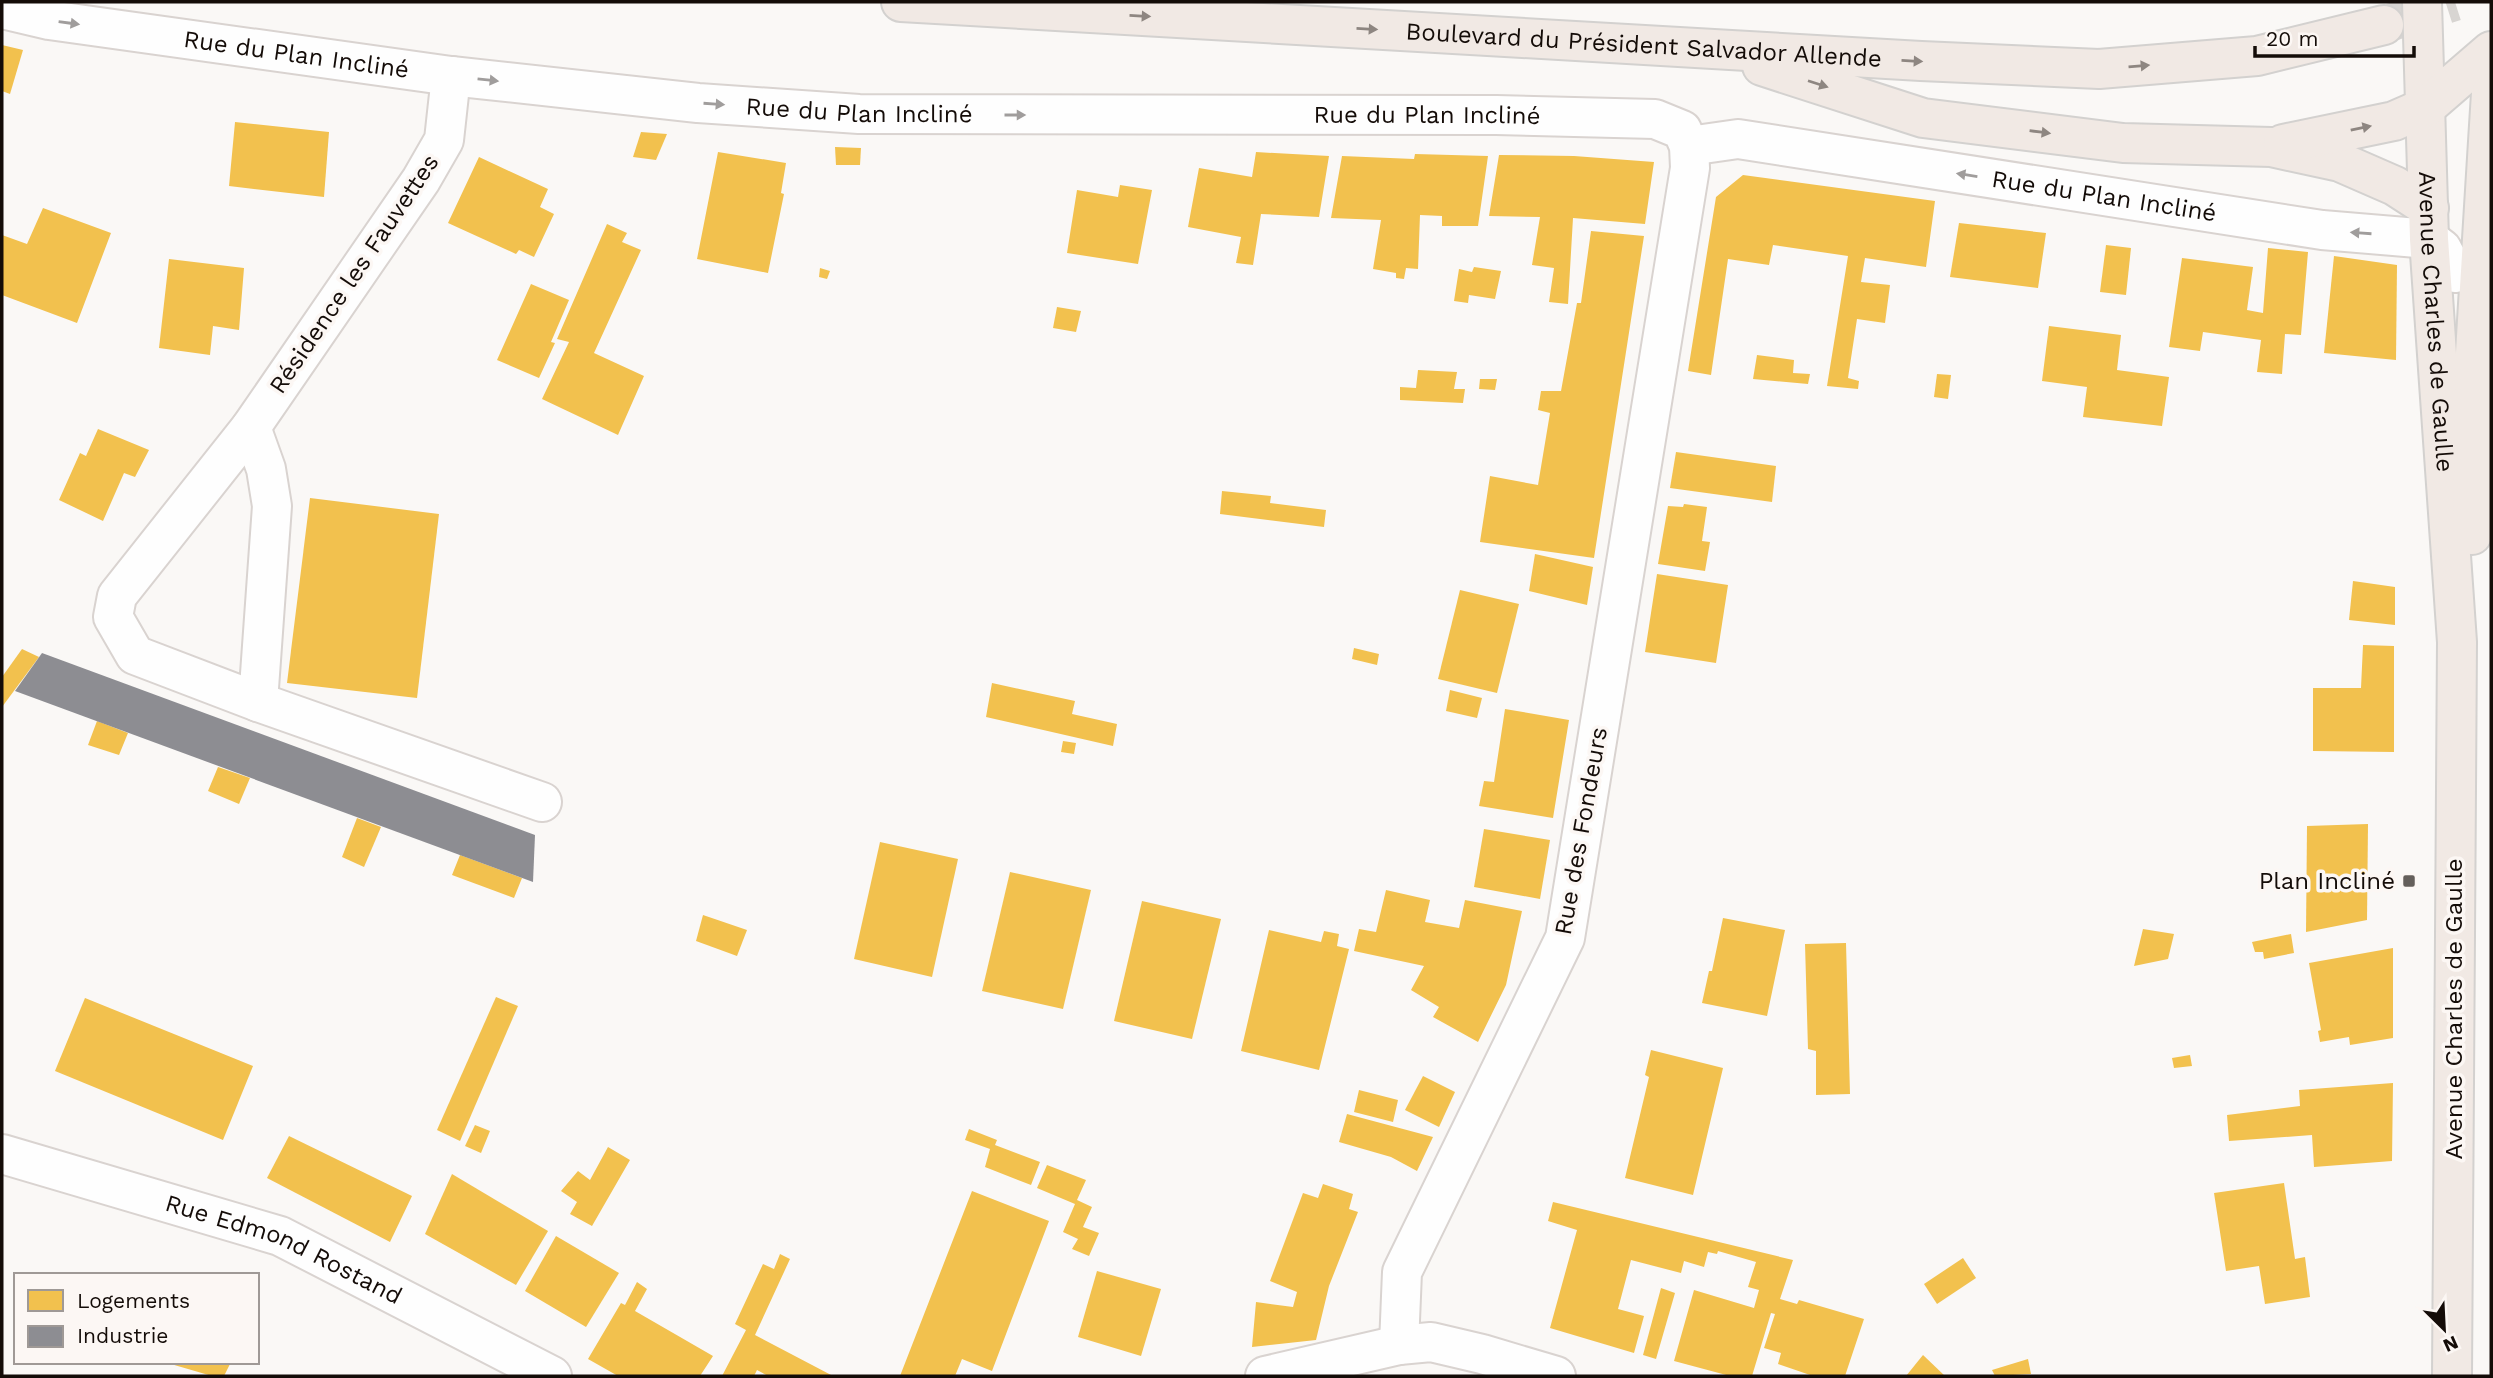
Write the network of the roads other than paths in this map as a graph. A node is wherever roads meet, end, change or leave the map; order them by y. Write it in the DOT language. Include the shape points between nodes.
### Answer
graph roads {
  1 [pos="901,2"];
  2 [pos="2422,2"];
  3 [pos="2448,2"];
  4 [pos="2,9"];
  5 [pos="2384,25"];
  6 [pos="1707,48"];
  7 [pos="2491,51"];
  8 [pos="452,76"];
  9 [pos="2491,93"];
  10 [pos="2438,96"];
  11 [pos="2270,147"];
  12 [pos="1689,157"];
  13 [pos="2429,223"];
  14 [pos="2455,273"];
  15 [pos="2486,355"];
  16 [pos="251,427"];
  17 [pos="2473,526"];
  18 [pos="2457,642"];
  19 [pos="258,702"];
  20 [pos="542,802"];
  21 [pos="2,1154"];
  22 [pos="1399,1345"];
  23 [pos="552,1376"];
  24 [pos="1268,1376"];
  25 [pos="1556,1376"];
  26 [pos="2452,1376"];
  1 -- 6 [label="main road, Boulevard du Président Salvador Allende, one-way"];
  2 -- 10 [label="main road, Avenue Charles de Gaulle"];
  3 -- 10 [label="main road"];
  4 -- 8 [label="street, Rue du Plan Incliné, one-way" via="49,20"];
  6 -- 5 [label="main road, Boulevard du Président Salvador Allende, one-way" via="2099,69 2258,56"];
  6 -- 11 [label="main road, one-way" via="1923,118 2123,143"];
  7 -- 10 [label="main road"];
  8 -- 12 [label="street, Rue du Plan Incliné, one-way" via="698,103 859,114 1655,119 1682,130"];
  8 -- 16 [label="street, Résidence les Fauvettes" via="444,140 422,180"];
  9 -- 15 [label="main road, Avenue Charles de Gaulle"];
  11 -- 10 [label="main road, one-way" via="2394,121"];
  10 -- 13 [label="main road, Avenue Charles de Gaulle"];
  10 -- 14 [label="main road"];
  11 -- 13 [label="main road" via="2340,162 2395,186"];
  13 -- 12 [label="street, Rue du Plan Incliné, one-way" via="2322,230 1738,139"];
  12 -- 22 [label="street, Rue des Fondeurs" via="1565,938 1402,1272"];
  13 -- 14 [label="street"];
  13 -- 18 [label="main road, Avenue Charles de Gaulle"];
  14 -- 17 [label="main road"];
  15 -- 17 [label="main road, Avenue Charles de Gaulle"];
  16 -- 19 [label="street" via="266,468 272,506"];
  16 -- 19 [label="street, Résidence les Fauvettes" via="117,596 113,617 135,655"];
  17 -- 18 [label="main road, Avenue Charles de Gaulle"];
  18 -- 26 [label="main road, Avenue Charles de Gaulle"];
  19 -- 20 [label="street, Résidence les Fauvettes"];
  21 -- 23 [label="street, Rue Edmond Rostand" via="280,1237"];
  22 -- 24 [label="street"];
  22 -- 25 [label="street" via="1431,1342"];
}
